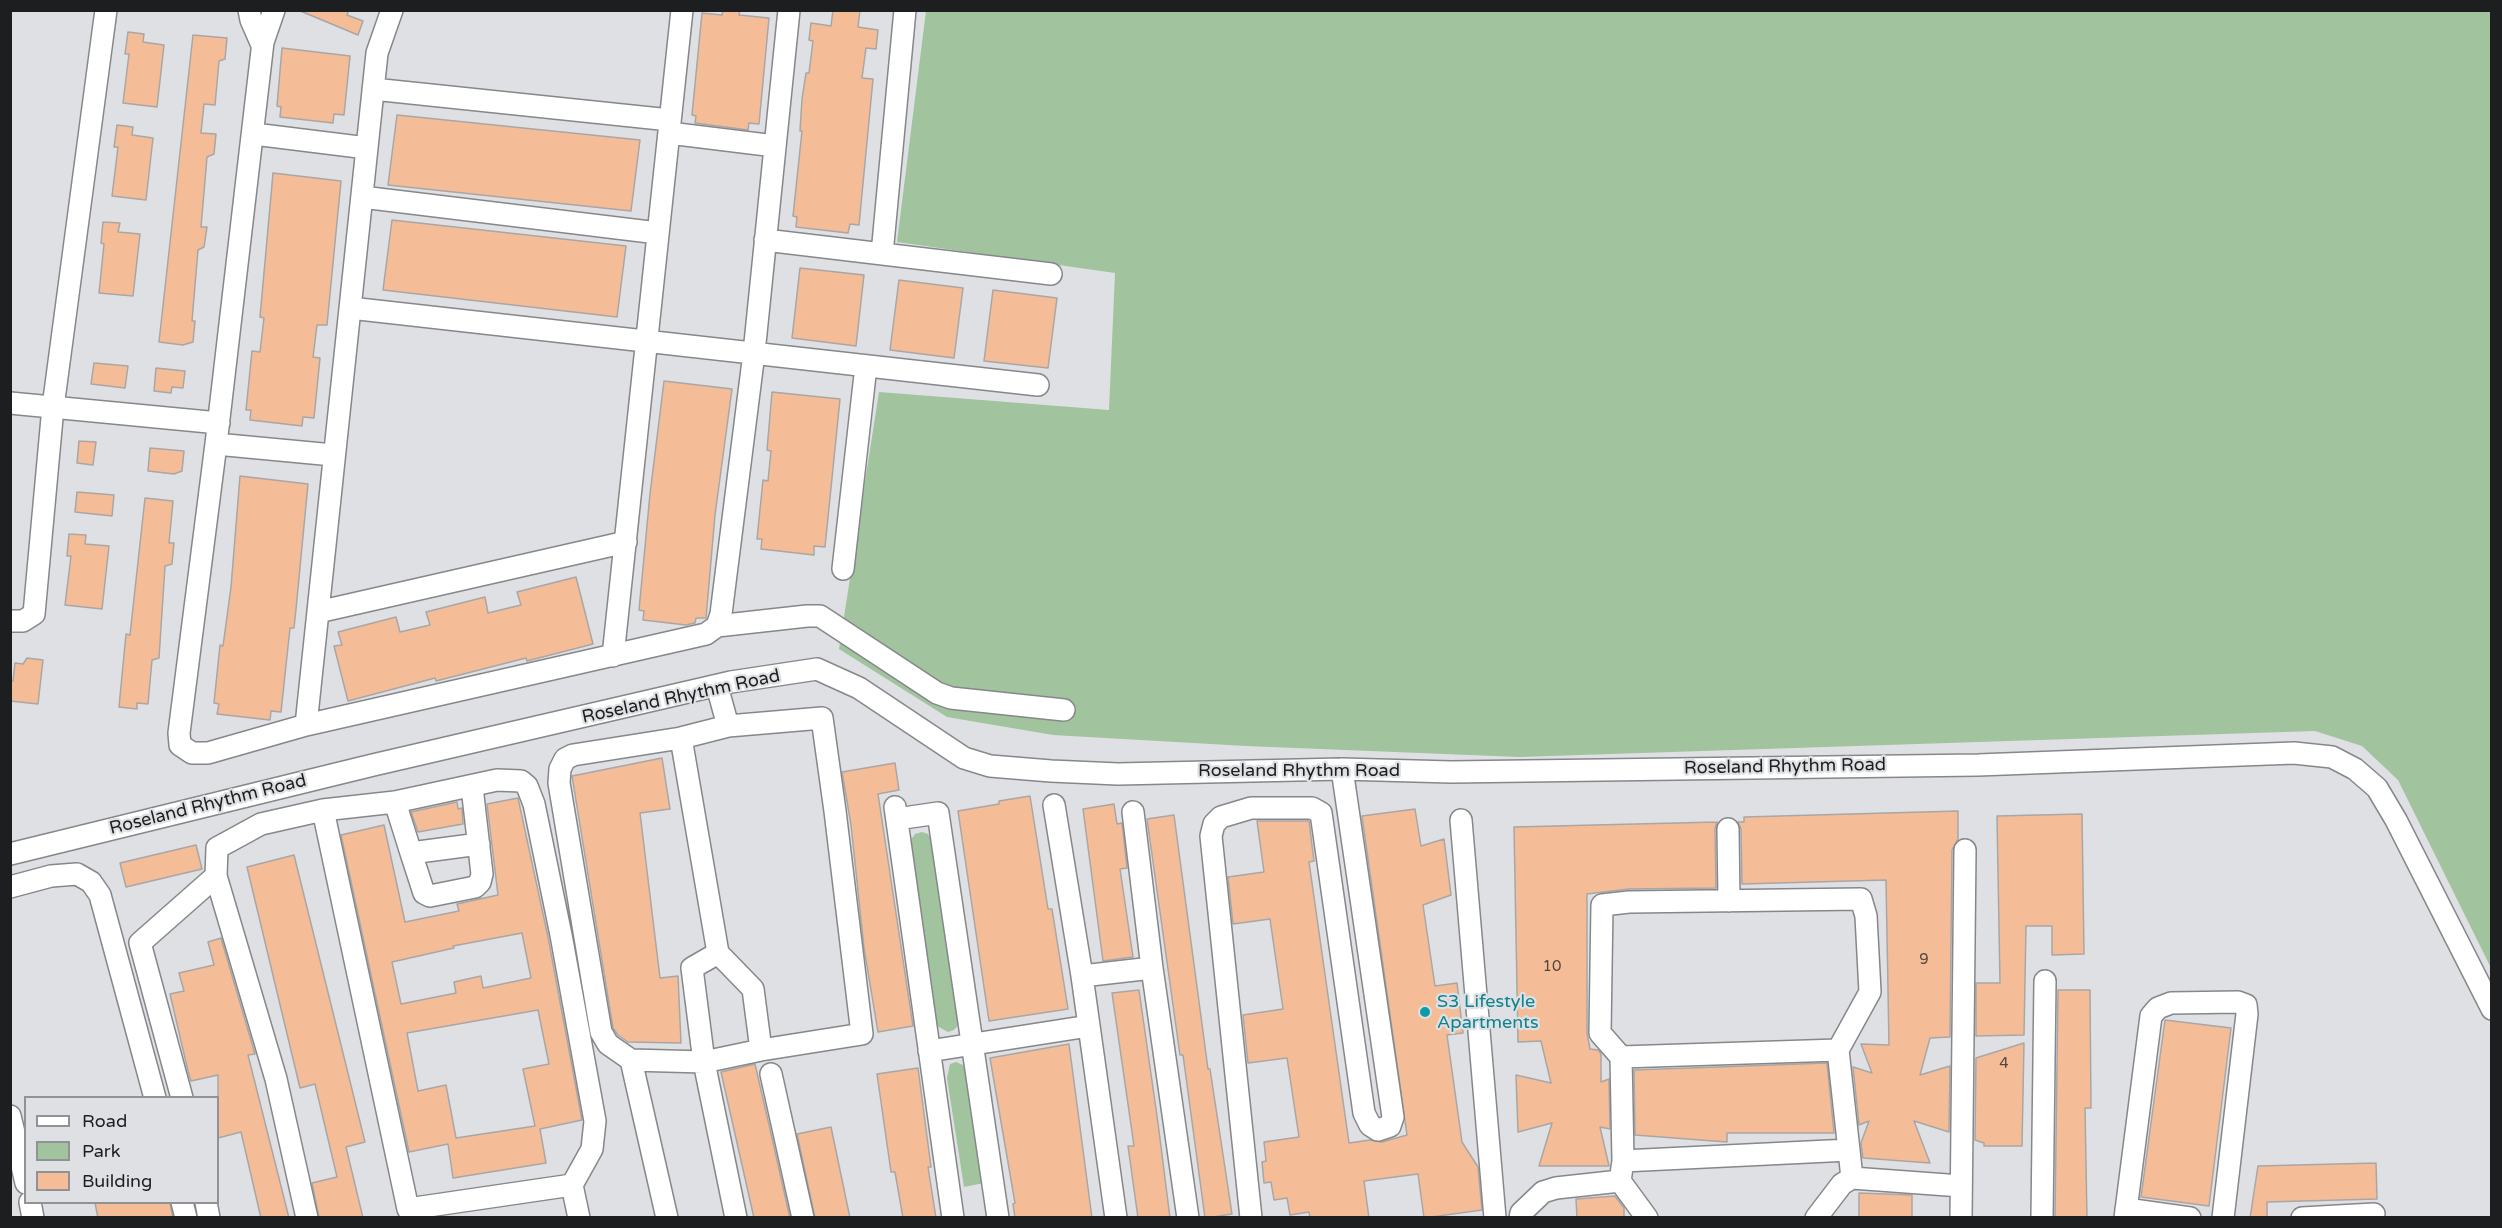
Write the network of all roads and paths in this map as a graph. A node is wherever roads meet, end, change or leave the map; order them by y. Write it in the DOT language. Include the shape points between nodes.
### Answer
graph roads {
  1 [pos="106,10"];
  2 [pos="249,10"];
  3 [pos="274,10"];
  4 [pos="392,10"];
  5 [pos="682,10"];
  6 [pos="789,10"];
  7 [pos="905,10"];
  8 [pos="262,45"];
  9 [pos="373,88"];
  10 [pos="670,127"];
  11 [pos="254,134"];
  12 [pos="775,146"];
  13 [pos="367,148"];
  14 [pos="362,197"];
  15 [pos="658,233"];
  16 [pos="765,240"];
  17 [pos="882,254"];
  18 [pos="1051,274"];
  19 [pos="350,308"];
  20 [pos="647,341"];
  21 [pos="754,353"];
  22 [pos="866,366"];
  23 [pos="1038,385"];
  24 [pos="10,403"];
  25 [pos="53,407"];
  26 [pos="218,434"];
  27 [pos="333,455"];
  28 [pos="626,542"];
  29 [pos="843,569"];
  30 [pos="318,612"];
  31 [pos="10,621"];
  32 [pos="717,626"];
  33 [pos="613,656"];
  34 [pos="717,686"];
  35 [pos="1065,710"];
  36 [pos="306,725"];
  37 [pos="728,726"];
  38 [pos="681,738"];
  39 [pos="1342,769"];
  40 [pos="472,787"];
  41 [pos="395,802"];
  42 [pos="1054,806"];
  43 [pos="323,810"];
  44 [pos="1133,812"];
  45 [pos="1461,820"];
  46 [pos="1728,829"];
  47 [pos="479,844"];
  48 [pos="1965,850"];
  49 [pos="411,853"];
  50 [pos="10,854"];
  51 [pos="216,876"];
  52 [pos="10,887"];
  53 [pos="1729,901"];
  54 [pos="718,952"];
  55 [pos="1152,968"];
  56 [pos="1082,976"];
  57 [pos="2045,981"];
  58 [pos="2492,1009"];
  59 [pos="1089,1026"];
  60 [pos="973,1044"];
  61 [pos="760,1050"];
  62 [pos="1838,1050"];
  63 [pos="929,1051"];
  64 [pos="1621,1057"];
  65 [pos="631,1060"];
  66 [pos="705,1062"];
  67 [pos="771,1074"];
  68 [pos="153,1096"];
  69 [pos="181,1096"];
  70 [pos="10,1116"];
  71 [pos="1849,1150"];
  72 [pos="24,1170"];
  73 [pos="1622,1171"];
  74 [pos="1852,1178"];
  75 [pos="572,1185"];
  76 [pos="1961,1186"];
  77 [pos="460,1210"];
  78 [pos="408,1213"];
  79 [pos="2126,1213"];
  80 [pos="2374,1214"];
  81 [pos="307,1218"];
  82 [pos="579,1218"];
  83 [pos="667,1218"];
  84 [pos="736,1218"];
  85 [pos="803,1218"];
  86 [pos="952,1218"];
  87 [pos="998,1218"];
  88 [pos="1116,1218"];
  89 [pos="1188,1218"];
  90 [pos="1251,1218"];
  91 [pos="1495,1218"];
  92 [pos="1520,1218"];
  93 [pos="1647,1218"];
  94 [pos="1816,1218"];
  95 [pos="1961,1218"];
  96 [pos="2042,1218"];
  97 [pos="2190,1218"];
  98 [pos="2223,1218"];
  99 [pos="2302,1218"];
  1 -- 25 [label="street"];
  2 -- 8 [label="street"];
  3 -- 8 [label="street"];
  4 -- 9 [label="street" via="377,53"];
  5 -- 10 [label="street"];
  6 -- 12 [label="street"];
  7 -- 17 [label="street"];
  8 -- 11 [label="street"];
  9 -- 10 [label="street"];
  9 -- 13 [label="street"];
  10 -- 12 [label="street"];
  10 -- 15 [label="street"];
  11 -- 13 [label="street"];
  11 -- 26 [label="street"];
  12 -- 16 [label="street"];
  13 -- 14 [label="street"];
  14 -- 15 [label="street"];
  14 -- 19 [label="street"];
  15 -- 20 [label="street"];
  16 -- 17 [label="street"];
  16 -- 21 [label="street"];
  17 -- 18 [label="street"];
  19 -- 20 [label="street"];
  19 -- 27 [label="street"];
  20 -- 21 [label="street"];
  20 -- 28 [label="street"];
  21 -- 22 [label="street"];
  21 -- 32 [label="street"];
  22 -- 23 [label="street"];
  22 -- 29 [label="street"];
  24 -- 25 [label="street"];
  25 -- 26 [label="street"];
  25 -- 31 [label="street" via="34,614 23,621"];
  26 -- 27 [label="street"];
  26 -- 36 [label="street" via="180,744 192,753 208,753"];
  27 -- 30 [label="street"];
  28 -- 30 [label="street"];
  28 -- 33 [label="street"];
  30 -- 36 [label="street"];
  32 -- 33 [label="street" via="706,634"];
  32 -- 35 [label="street" via="820,616 937,693 951,698"];
  33 -- 36 [label="street"];
  34 -- 37 [label="street"];
  34 -- 39 [label="street, Roseland Rhythm Road" via="817,669 859,688 964,758 990,766 1118,774"];
  34 -- 50 [label="street, Roseland Rhythm Road"];
  37 -- 38 [label="street"];
  37 -- 61 [label="street" via="822,718 862,1034"];
  38 -- 54 [label="street"];
  38 -- 65 [label="street" via="573,755 565,759 560,769 559,783 601,1032 608,1044"];
  39 -- 58 [label="street, Roseland Rhythm Road" via="1452,772 1978,765 2294,753 2332,757 2355,768 2377,788"];
  39 -- 90 [label="street" via="1393,1117 1390,1126 1378,1130 1364,1113 1321,813 1312,808 1251,808 1221,817 1211,836"];
  40 -- 41 [label="street"];
  40 -- 47 [label="street"];
  40 -- 75 [label="street" via="497,780 521,781 534,804 595,1121 592,1149"];
  41 -- 43 [label="street"];
  41 -- 49 [label="street"];
  42 -- 56 [label="street"];
  43 -- 51 [label="street" via="261,824 217,848"];
  43 -- 78 [label="street"];
  44 -- 55 [label="street"];
  45 -- 91 [label="street"];
  46 -- 53 [label="street"];
  47 -- 49 [label="street"];
  47 -- 49 [label="street" via="480,882 475,887 430,896 420,888"];
  48 -- 76 [label="street"];
  51 -- 69 [label="street" via="140,943"];
  51 -- 81 [label="street" via="276,1079"];
  52 -- 68 [label="street" via="77,874 96,889 112,935"];
  53 -- 62 [label="street" via="1861,899 1866,916 1869,992"];
  53 -- 64 [label="street" via="1602,905 1600,1034"];
  54 -- 61 [label="street" via="753,989"];
  54 -- 66 [label="street" via="692,969"];
  55 -- 56 [label="street"];
  55 -- 89 [label="street"];
  56 -- 59 [label="street"];
  57 -- 96 [label="street"];
  59 -- 60 [label="street"];
  59 -- 88 [label="street"];
  60 -- 63 [label="street"];
  60 -- 63 [label="street" via="938,813 896,813"];
  60 -- 87 [label="street"];
  61 -- 66 [label="street"];
  62 -- 64 [label="street"];
  62 -- 71 [label="street"];
  63 -- 86 [label="street"];
  64 -- 73 [label="street"];
  65 -- 66 [label="street"];
  65 -- 83 [label="street"];
  66 -- 84 [label="street"];
  67 -- 85 [label="street"];
  70 -- 72 [label="street"];
  71 -- 73 [label="street"];
  71 -- 74 [label="street"];
  73 -- 92 [label="street" via="1543,1192"];
  73 -- 93 [label="street"];
  74 -- 76 [label="street"];
  74 -- 94 [label="street" via="1834,1192"];
  75 -- 77 [label="street"];
  75 -- 82 [label="street"];
  76 -- 95 [label="street"];
  77 -- 78 [label="street"];
  79 -- 97 [label="street"];
  79 -- 98 [label="street" via="2151,1016 2158,1008 2171,1004 2238,1002 2246,1005 2247,1014"];
  80 -- 99 [label="street"];
}
